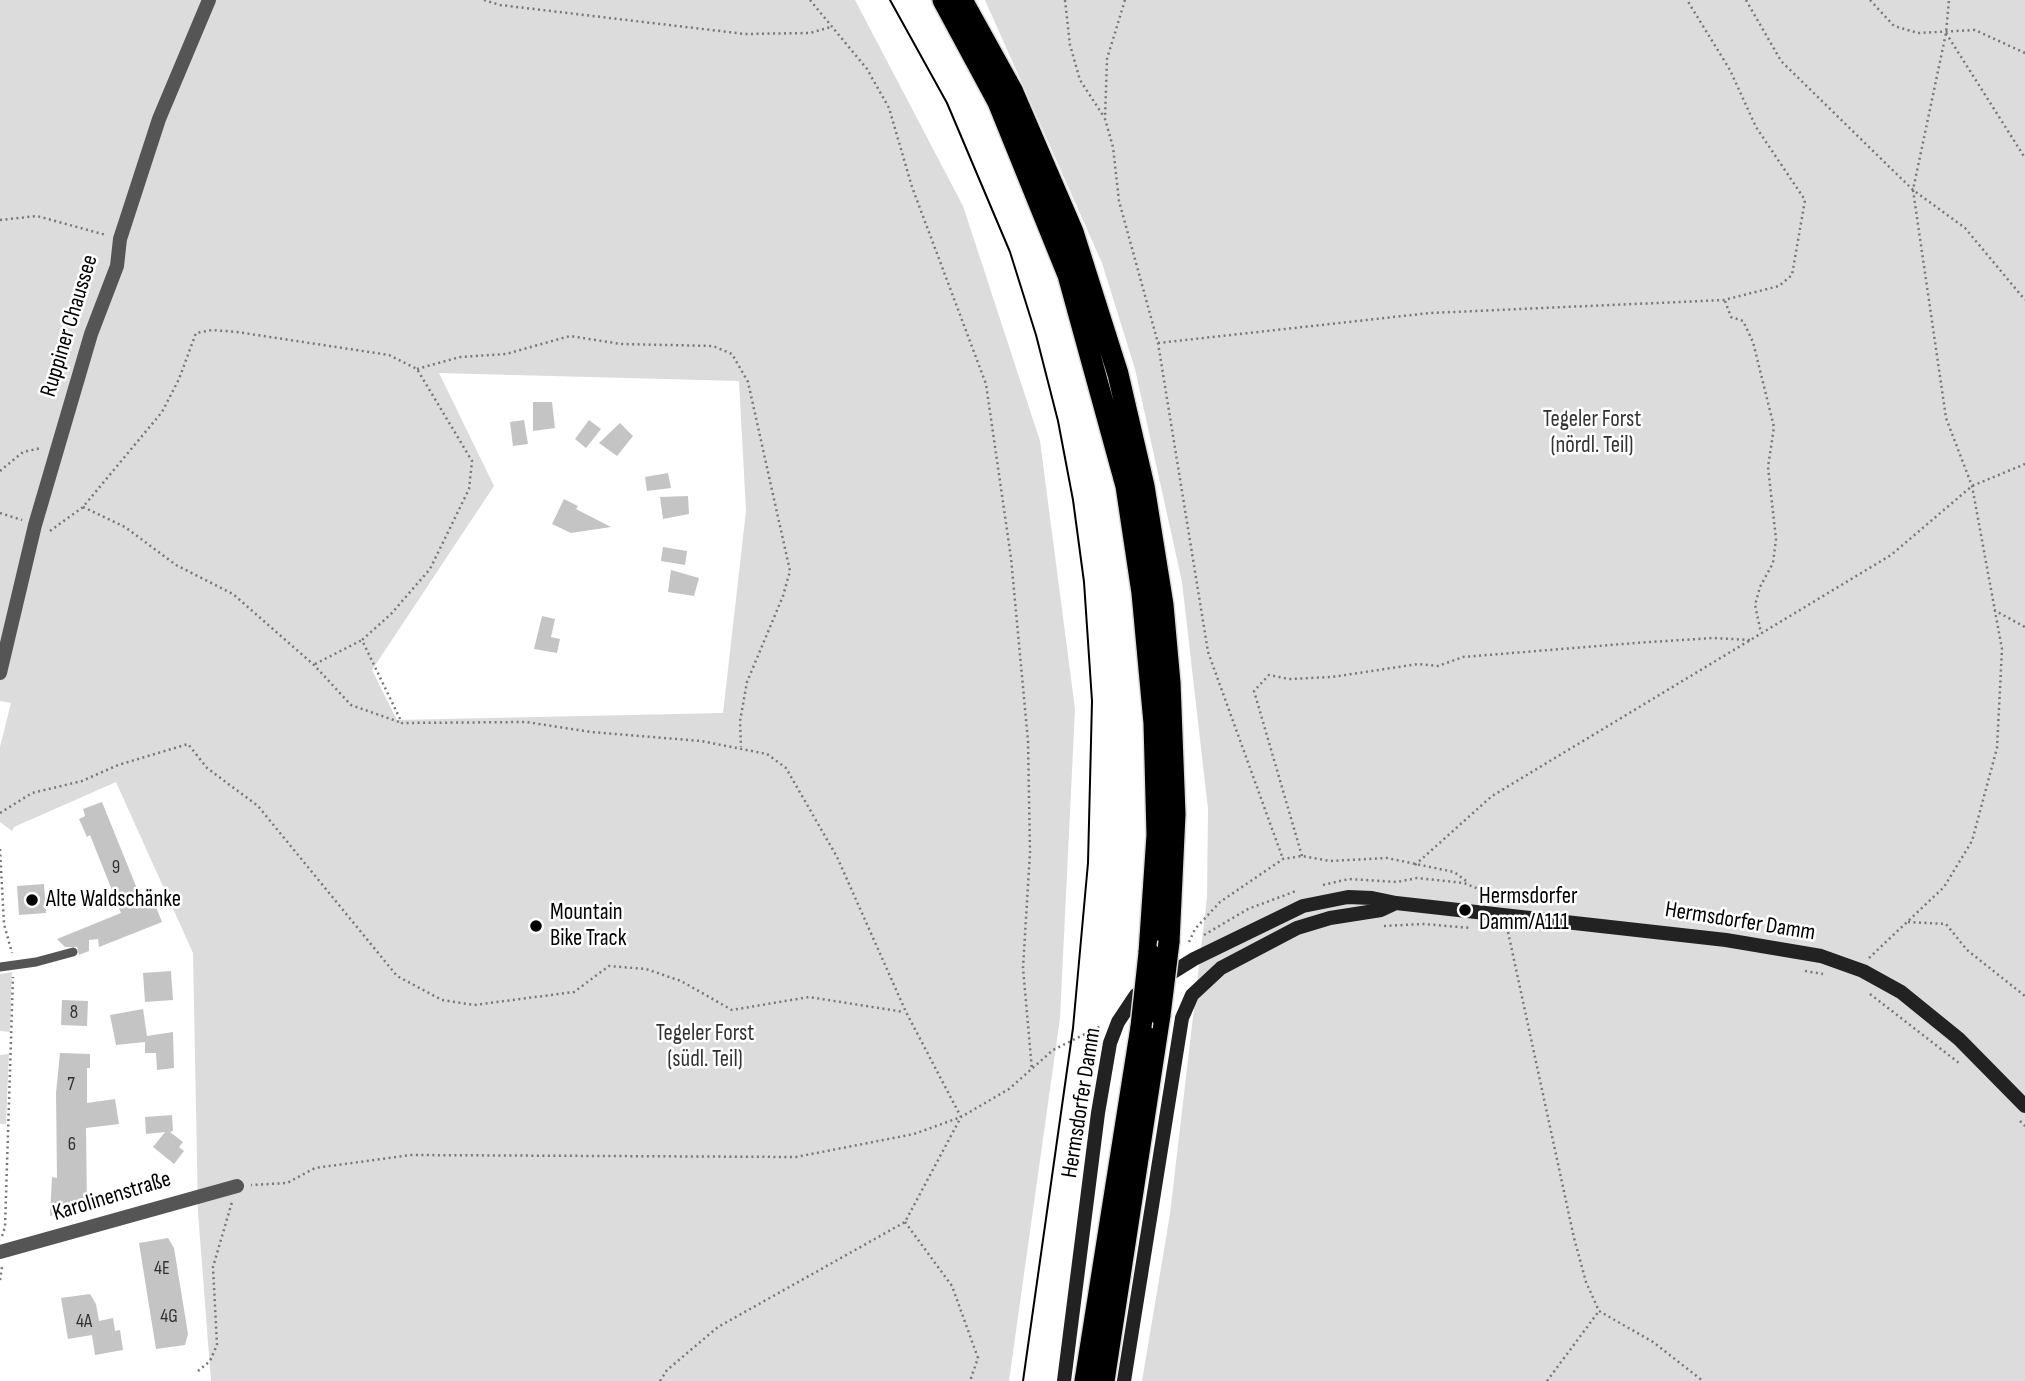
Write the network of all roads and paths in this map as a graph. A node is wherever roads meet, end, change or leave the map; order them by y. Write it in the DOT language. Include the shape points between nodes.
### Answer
graph roads {
  1 [pos="209,0"];
  2 [pos="484,0"];
  3 [pos="810,0"];
  4 [pos="943,0"];
  5 [pos="962,0"];
  6 [pos="1065,0"];
  7 [pos="1125,0"];
  8 [pos="1687,0"];
  9 [pos="1746,0"];
  10 [pos="1870,0"];
  11 [pos="1949,0"];
  12 [pos="831,27"];
  13 [pos="1946,33"];
  14 [pos="2025,52"];
  15 [pos="1105,119"];
  16 [pos="2025,158"];
  17 [pos="1913,190"];
  18 [pos="0,220"];
  19 [pos="120,239"];
  20 [pos="1724,300"];
  21 [pos="2025,300"];
  22 [pos="1158,343"];
  23 [pos="417,369"];
  24 [pos="57,448"];
  25 [pos="2025,464"];
  26 [pos="0,471"];
  27 [pos="1972,486"];
  28 [pos="83,507"];
  29 [pos="0,513"];
  30 [pos="35,525"];
  31 [pos="1994,610"];
  32 [pos="2025,627"];
  33 [pos="1761,633"];
  34 [pos="362,640"];
  35 [pos="1750,640"];
  36 [pos="314,665"];
  37 [pos="0,673"];
  38 [pos="402,723"];
  39 [pos="741,747"];
  40 [pos="0,813"];
  41 [pos="0,849"];
  42 [pos="1302,856"];
  43 [pos="1283,859"];
  44 [pos="1415,865"];
  45 [pos="1444,881"];
  46 [pos="1292,892"];
  47 [pos="1396,904"];
  48 [pos="1908,922"];
  49 [pos="1507,924"];
  50 [pos="1384,926"];
  51 [pos="1473,927"];
  52 [pos="73,952"];
  53 [pos="1871,952"];
  54 [pos="14,965"];
  55 [pos="0,967"];
  56 [pos="1798,969"];
  57 [pos="1830,976"];
  58 [pos="1865,991"];
  59 [pos="2025,996"];
  60 [pos="905,1012"];
  61 [pos="1101,1026"];
  62 [pos="1964,1067"];
  63 [pos="1032,1069"];
  64 [pos="2021,1112"];
  65 [pos="961,1117"];
  66 [pos="2025,1126"];
  67 [pos="237,1186"];
  68 [pos="905,1222"];
  69 [pos="1,1251"];
  70 [pos="0,1280"];
  71 [pos="1599,1311"];
  72 [pos="198,1371"];
  73 [pos="660,1381"];
  74 [pos="970,1381"];
  75 [pos="1064,1381"];
  76 [pos="1085,1381"];
  77 [pos="1104,1381"];
  78 [pos="1124,1381"];
  79 [pos="1547,1381"];
  80 [pos="1703,1381"];
  1 -- 19 [label="street, Ruppiner Chaussee" via="159,119"];
  2 -- 12 [label="path" via="745,34 810,33"];
  3 -- 12 [label="path"];
  4 -- 76 [label="highway, bridge" via="998,102 1068,275 1126,486 1142,593 1154,723 1157,835 1149,953"];
  5 -- 77 [label="highway, bridge" via="1012,90 1073,232 1118,374 1144,486 1163,605 1175,814 1169,942"];
  6 -- 15 [label="path" via="1070,46 1080,80"];
  7 -- 15 [label="path" via="1107,59"];
  8 -- 20 [label="path" via="1730,70 1756,127 1805,200 1792,275 1779,286"];
  9 -- 17 [label="path" via="1782,61"];
  10 -- 13 [label="path" via="1894,26 1918,33"];
  11 -- 13 [label="path"];
  12 -- 63 [label="path" via="867,69 889,108 912,187 986,383 1011,558 1028,741 1030,852 1023,968"];
  13 -- 14 [label="path" via="1975,30"];
  13 -- 16 [label="path"];
  13 -- 17 [label="path"];
  15 -- 22 [label="path" via="1119,201"];
  17 -- 21 [label="path" via="1965,228"];
  17 -- 27 [label="path" via="1946,418"];
  18 -- 19 [label="path" via="37,216"];
  19 -- 24 [label="street, Ruppiner Chaussee" via="117,266"];
  20 -- 22 [label="path" via="1430,313"];
  20 -- 33 [label="path" via="1731,317 1743,321 1753,342 1774,427 1768,467 1776,539 1773,563 1755,604"];
  22 -- 43 [label="path" via="1208,652"];
  23 -- 28 [label="path" via="389,355 237,332 196,333 162,412"];
  23 -- 34 [label="path" via="472,461 468,489 430,569"];
  23 -- 39 [label="path" via="460,357 506,354 570,336 621,344 713,346 732,354 748,382 790,571 747,682"];
  24 -- 26 [label="path" via="23,452"];
  24 -- 30 [label="street, Ruppiner Chaussee"];
  25 -- 27 [label="path"];
  27 -- 31 [label="path"];
  27 -- 33 [label="path" via="1891,555"];
  28 -- 30 [label="path" via="55,530 46,533"];
  28 -- 36 [label="path" via="125,527 176,565 233,594"];
  29 -- 30 [label="path"];
  30 -- 37 [label="street, Ruppiner Chaussee"];
  31 -- 32 [label="path"];
  31 -- 48 [label="path" via="2002,649 1997,748 1972,841 1944,887"];
  33 -- 35 [label="path"];
  34 -- 36 [label="path"];
  34 -- 38 [label="path"];
  35 -- 42 [label="path" via="1674,640 1476,656 1438,666 1418,664 1332,677 1269,676 1254,691"];
  35 -- 44 [label="path" via="1492,796"];
  36 -- 38 [label="path" via="351,705"];
  38 -- 39 [label="path" via="526,722"];
  39 -- 60 [label="path" via="767,754 786,768 836,857"];
  40 -- 60 [label="path" via="32,793 82,781 188,744 207,768 258,806 397,976 442,1000 474,1005 574,992 610,966 646,969 681,981 732,1010 809,997"];
  41 -- 54 [label="path" via="4,924"];
  42 -- 43 [label="path"];
  42 -- 44 [label="path" via="1330,861 1387,858"];
  43 -- 46 [label="path" via="1220,902 1195,929 1186,947 1248,909"];
  44 -- 45 [label="path" via="1454,872 1471,886"];
  47 -- 64 [label="main road, Hermsdorfer Damm" via="1692,936 1821,957 1863,971 1901,992 1959,1039"];
  47 -- 75 [label="main road, Hermsdorfer Damm" via="1348,897 1303,906 1194,959 1136,995 1126,1007 1110,1043 1105,1069"];
  47 -- 78 [label="main road, Hermsdorfer Damm" via="1297,928 1221,968 1192,995 1182,1018"];
  48 -- 53 [label="path"];
  48 -- 59 [label="path" via="1946,924 1967,950"];
  49 -- 71 [label="path" via="1574,1238"];
  50 -- 51 [label="path"];
  52 -- 54 [label="lane"];
  54 -- 55 [label="lane"];
  54 -- 69 [label="path"];
  56 -- 57 [label="path"];
  58 -- 62 [label="path"];
  60 -- 65 [label="path"];
  61 -- 63 [label="path" via="1054,1050"];
  63 -- 65 [label="path" via="1009,1089"];
  64 -- 66 [label="path"];
  65 -- 67 [label="path" via="914,1134 796,1157 410,1155 315,1168 286,1183"];
  65 -- 68 [label="path"];
  67 -- 69 [label="street, Karolinenstraße"];
  67 -- 72 [label="path" via="213,1267 217,1345 210,1361"];
  68 -- 73 [label="path" via="718,1327"];
  68 -- 74 [label="path" via="952,1286 978,1358"];
  69 -- 70 [label="path"];
  71 -- 79 [label="path"];
  71 -- 80 [label="path" via="1653,1342"];
}
